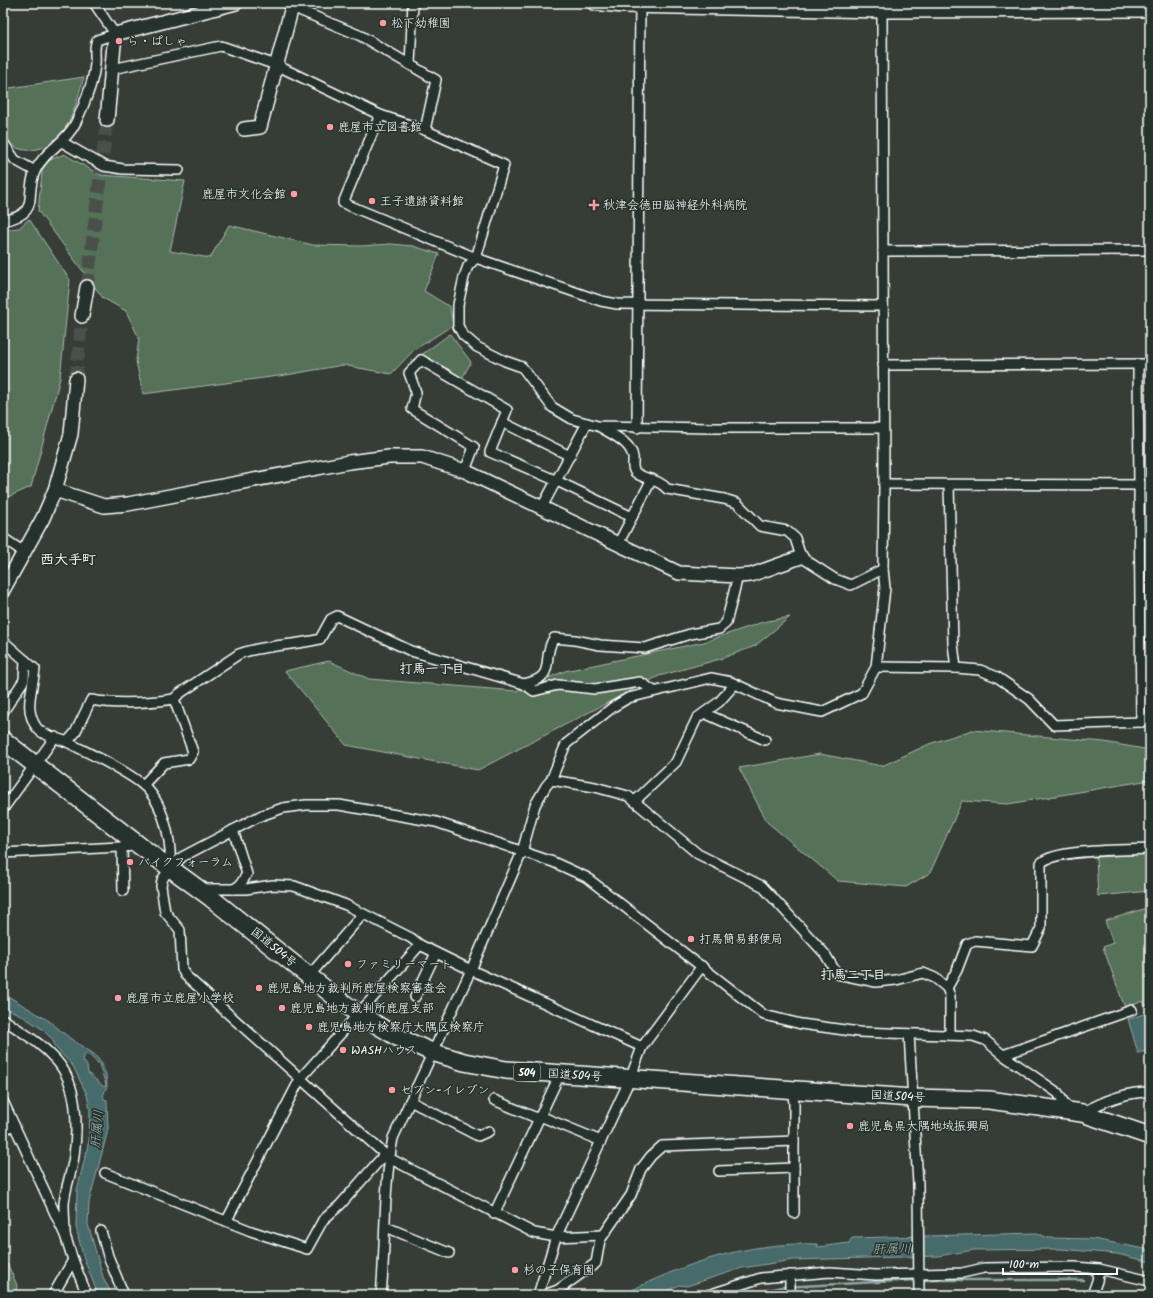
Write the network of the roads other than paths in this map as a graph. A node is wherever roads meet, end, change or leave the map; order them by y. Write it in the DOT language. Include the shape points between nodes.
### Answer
graph roads {
  1 [pos="94,3"];
  2 [pos="236,3"];
  3 [pos="413,3"];
  4 [pos="594,3"];
  5 [pos="293,5"];
  6 [pos="640,5"];
  7 [pos="882,7"];
  8 [pos="1150,10"];
  9 [pos="115,34"];
  10 [pos="410,64"];
  11 [pos="276,65"];
  12 [pos="112,69"];
  13 [pos="380,115"];
  14 [pos="107,120"];
  15 [pos="244,129"];
  16 [pos="425,130"];
  17 [pos="3,142"];
  18 [pos="62,142"];
  19 [pos="179,170"];
  20 [pos="35,171"];
  21 [pos="3,222"];
  22 [pos="1150,250"];
  23 [pos="883,251"];
  24 [pos="476,258"];
  25 [pos="87,287"];
  26 [pos="638,303"];
  27 [pos="883,306"];
  28 [pos="82,316"];
  29 [pos="1138,364"];
  30 [pos="1150,364"];
  31 [pos="883,365"];
  32 [pos="76,379"];
  33 [pos="502,422"];
  34 [pos="588,423"];
  35 [pos="598,426"];
  36 [pos="637,428"];
  37 [pos="883,428"];
  38 [pos="570,456"];
  39 [pos="465,471"];
  40 [pos="652,479"];
  41 [pos="556,481"];
  42 [pos="884,484"];
  43 [pos="949,485"];
  44 [pos="1139,485"];
  45 [pos="1150,485"];
  46 [pos="55,490"];
  47 [pos="542,507"];
  48 [pos="632,518"];
  49 [pos="3,538"];
  50 [pos="618,544"];
  51 [pos="24,552"];
  52 [pos="801,557"];
  53 [pos="883,569"];
  54 [pos="738,576"];
  55 [pos="3,590"];
  56 [pos="3,641"];
  57 [pos="25,660"];
  58 [pos="876,667"];
  59 [pos="956,668"];
  60 [pos="524,684"];
  61 [pos="735,684"];
  62 [pos="654,691"];
  63 [pos="174,699"];
  64 [pos="3,712"];
  65 [pos="704,713"];
  66 [pos="1150,717"];
  67 [pos="1141,722"];
  68 [pos="55,737"];
  69 [pos="3,740"];
  70 [pos="765,740"];
  71 [pos="66,742"];
  72 [pos="34,764"];
  73 [pos="551,780"];
  74 [pos="143,785"];
  75 [pos="635,801"];
  76 [pos="3,809"];
  77 [pos="233,830"];
  78 [pos="140,846"];
  79 [pos="122,847"];
  80 [pos="1150,849"];
  81 [pos="522,852"];
  82 [pos="3,853"];
  83 [pos="170,868"];
  84 [pos="197,889"];
  85 [pos="234,889"];
  86 [pos="123,891"];
  87 [pos="363,914"];
  88 [pos="420,945"];
  89 [pos="436,953"];
  90 [pos="702,966"];
  91 [pos="471,970"];
  92 [pos="309,976"];
  93 [pos="947,988"];
  94 [pos="415,997"];
  95 [pos="1132,1010"];
  96 [pos="359,1014"];
  97 [pos="3,1019"];
  98 [pos="909,1034"];
  99 [pos="950,1035"];
  100 [pos="642,1047"];
  101 [pos="432,1052"];
  102 [pos="1003,1055"];
  103 [pos="560,1074"];
  104 [pos="300,1079"];
  105 [pos="630,1079"];
  106 [pos="792,1089"];
  107 [pos="1150,1092"];
  108 [pos="913,1098"];
  109 [pos="494,1100"];
  110 [pos="3,1101"];
  111 [pos="410,1101"];
  112 [pos="1075,1112"];
  113 [pos="540,1117"];
  114 [pos="14,1125"];
  115 [pos="3,1130"];
  116 [pos="489,1131"];
  117 [pos="1150,1136"];
  118 [pos="794,1141"];
  119 [pos="601,1142"];
  120 [pos="387,1156"];
  121 [pos="794,1168"];
  122 [pos="719,1171"];
  123 [pos="105,1173"];
  124 [pos="794,1213"];
  125 [pos="494,1214"];
  126 [pos="227,1220"];
  127 [pos="386,1227"];
  128 [pos="101,1231"];
  129 [pos="66,1234"];
  130 [pos="603,1235"];
  131 [pos="556,1237"];
  132 [pos="449,1253"];
  133 [pos="73,1260"];
  134 [pos="1099,1269"];
  135 [pos="919,1270"];
  136 [pos="790,1275"];
  137 [pos="1150,1282"];
  138 [pos="53,1295"];
  139 [pos="87,1295"];
  140 [pos="124,1295"];
  141 [pos="381,1295"];
  142 [pos="538,1295"];
  143 [pos="544,1295"];
  144 [pos="708,1295"];
  145 [pos="790,1295"];
  146 [pos="919,1295"];
  147 [pos="1092,1295"];
  1 -- 9 [label="street"];
  2 -- 9 [label="street"];
  3 -- 10 [label="street"];
  4 -- 6 [label="street"];
  5 -- 10 [label="street" via="361,36"];
  5 -- 11 [label="street"];
  6 -- 7 [label="street"];
  6 -- 26 [label="street"];
  7 -- 8 [label="street"];
  7 -- 23 [label="street"];
  9 -- 12 [label="street"];
  9 -- 18 [label="street" via="97,40 94,45 95,64 89,87 76,123"];
  10 -- 16 [label="street" via="436,80"];
  11 -- 12 [label="street" via="221,46"];
  11 -- 13 [label="street"];
  11 -- 15 [label="street" via="260,127"];
  12 -- 14 [label="street"];
  13 -- 16 [label="street"];
  13 -- 24 [label="street" via="344,203"];
  16 -- 24 [label="street" via="504,165"];
  17 -- 20 [label="street" via="15,160"];
  18 -- 19 [label="street" via="104,166"];
  18 -- 20 [label="street" via="45,157"];
  20 -- 21 [label="street" via="29,206 22,215"];
  22 -- 23 [label="street"];
  23 -- 27 [label="street"];
  24 -- 26 [label="street" via="601,301 617,304"];
  24 -- 34 [label="street" via="468,266 459,298 458,326 463,335 477,348 522,367 552,407 572,419"];
  25 -- 28 [label="street"];
  26 -- 27 [label="street"];
  26 -- 36 [label="street"];
  27 -- 31 [label="street"];
  29 -- 30 [label="street"];
  29 -- 31 [label="street"];
  29 -- 44 [label="street"];
  31 -- 37 [label="street"];
  32 -- 46 [label="street" via="71,434"];
  33 -- 38 [label="street"];
  33 -- 39 [label="street" via="507,410 421,360 409,373 416,392 412,409 474,447"];
  33 -- 41 [label="street" via="490,452"];
  34 -- 35 [label="street"];
  34 -- 38 [label="street"];
  35 -- 36 [label="street"];
  35 -- 40 [label="street" via="629,446 633,457 632,467 636,473"];
  36 -- 37 [label="street"];
  37 -- 42 [label="street"];
  38 -- 41 [label="street"];
  39 -- 46 [label="street" via="438,460 422,457 389,457 128,504 104,506"];
  39 -- 47 [label="street"];
  40 -- 48 [label="street"];
  40 -- 52 [label="street" via="662,483 667,489 724,498 737,503 760,526 786,532 795,538"];
  41 -- 47 [label="street"];
  41 -- 48 [label="street"];
  42 -- 43 [label="street"];
  42 -- 53 [label="street"];
  43 -- 44 [label="street"];
  43 -- 59 [label="street" via="953,644"];
  44 -- 45 [label="street"];
  44 -- 67 [label="street"];
  46 -- 51 [label="street"];
  47 -- 50 [label="street"];
  48 -- 50 [label="street"];
  49 -- 51 [label="street"];
  50 -- 54 [label="street" via="679,573"];
  51 -- 55 [label="street"];
  52 -- 53 [label="street" via="835,579 851,585"];
  52 -- 54 [label="street" via="750,575"];
  53 -- 58 [label="street" via="886,588"];
  54 -- 60 [label="street" via="726,623 719,629 690,634 645,648 554,638 550,645 547,670 539,679"];
  56 -- 57 [label="street"];
  57 -- 64 [label="street" via="24,680"];
  57 -- 68 [label="street" via="35,669 29,702 37,729"];
  58 -- 59 [label="street"];
  58 -- 61 [label="street" via="862,693 822,712 776,703"];
  59 -- 67 [label="street" via="980,670 1001,679 1029,699 1054,725"];
  60 -- 62 [label="street" via="534,691 558,685 595,689 640,682"];
  60 -- 63 [label="street" via="411,651 337,616 331,619 320,639 239,654"];
  61 -- 62 [label="street" via="711,678"];
  61 -- 65 [label="street" via="719,702"];
  62 -- 73 [label="street" via="628,698 612,707 566,744"];
  63 -- 71 [label="street" via="118,704 91,700 75,733"];
  63 -- 74 [label="street" via="193,752 189,759 164,764"];
  65 -- 70 [label="street"];
  65 -- 75 [label="street" via="697,718 676,762"];
  66 -- 67 [label="street"];
  68 -- 71 [label="street"];
  68 -- 72 [label="street"];
  69 -- 72 [label="highway, 国道504号 / 504"];
  71 -- 74 [label="street"];
  72 -- 76 [label="street"];
  72 -- 78 [label="highway, 国道504号 / 504"];
  73 -- 75 [label="street" via="595,787 628,796"];
  73 -- 81 [label="street" via="535,805"];
  74 -- 83 [label="street" via="154,800 169,836"];
  75 -- 93 [label="street" via="698,854 762,886 825,954 837,974 876,982 923,973 935,978"];
  77 -- 81 [label="street" via="283,808 339,805 436,822"];
  77 -- 83 [label="street" via="182,857"];
  77 -- 85 [label="street" via="247,874"];
  78 -- 79 [label="street"];
  78 -- 83 [label="highway, 国道504号 / 504"];
  79 -- 82 [label="street"];
  79 -- 86 [label="street"];
  80 -- 93 [label="street" via="1074,853 1045,859 1041,863 1040,873 1041,928 1032,946 976,941 967,944"];
  81 -- 90 [label="street" via="586,877"];
  81 -- 91 [label="street"];
  83 -- 84 [label="highway, 国道504号 / 504"];
  83 -- 104 [label="street" via="162,880 162,898 165,912 180,930 182,969 185,976"];
  84 -- 85 [label="street"];
  84 -- 92 [label="highway, 国道504号 / 504" via="212,898"];
  85 -- 87 [label="street" via="273,885 294,886 322,895"];
  87 -- 88 [label="street"];
  87 -- 92 [label="street"];
  88 -- 89 [label="street"];
  88 -- 96 [label="street"];
  89 -- 91 [label="street"];
  89 -- 94 [label="street"];
  90 -- 98 [label="street" via="764,1015 801,1024 859,1032"];
  90 -- 100 [label="street"];
  91 -- 100 [label="street"];
  91 -- 101 [label="street"];
  92 -- 96 [label="highway, 国道504号 / 504"];
  93 -- 99 [label="street" via="951,1007"];
  95 -- 102 [label="street"];
  96 -- 101 [label="highway, 国道504号 / 504" via="396,1037"];
  96 -- 104 [label="street"];
  97 -- 129 [label="street" via="38,1042 57,1061 69,1085 75,1105 74,1156 64,1204"];
  98 -- 99 [label="street"];
  98 -- 108 [label="street"];
  99 -- 102 [label="street" via="974,1036 985,1040"];
  100 -- 105 [label="street"];
  101 -- 103 [label="highway, 国道504号 / 504" via="464,1062 506,1070"];
  101 -- 111 [label="street"];
  102 -- 112 [label="street" via="1058,1093"];
  103 -- 105 [label="highway, 国道504号 / 504"];
  103 -- 113 [label="street"];
  104 -- 120 [label="street"];
  104 -- 126 [label="street"];
  105 -- 106 [label="highway, 国道504号 / 504"];
  105 -- 119 [label="street"];
  106 -- 108 [label="highway, 国道504号 / 504"];
  106 -- 118 [label="street"];
  107 -- 112 [label="street" via="1119,1096"];
  108 -- 112 [label="highway, 国道504号 / 504" via="989,1100"];
  108 -- 135 [label="street"];
  109 -- 113 [label="street"];
  110 -- 114 [label="street"];
  111 -- 116 [label="street" via="478,1136"];
  111 -- 120 [label="street"];
  112 -- 117 [label="highway, 国道504号 / 504"];
  113 -- 119 [label="street"];
  113 -- 125 [label="street"];
  114 -- 115 [label="street"];
  114 -- 129 [label="street"];
  118 -- 121 [label="street"];
  118 -- 130 [label="street" via="662,1146 641,1169 631,1195"];
  119 -- 131 [label="street"];
  120 -- 125 [label="street"];
  120 -- 126 [label="street" via="323,1220 307,1249 251,1231"];
  120 -- 127 [label="street"];
  121 -- 122 [label="street"];
  121 -- 124 [label="street"];
  123 -- 126 [label="street"];
  125 -- 131 [label="street" via="534,1233"];
  127 -- 132 [label="street"];
  127 -- 141 [label="street"];
  128 -- 140 [label="street"];
  129 -- 133 [label="street"];
  130 -- 131 [label="street"];
  130 -- 143 [label="street" via="596,1263 558,1290"];
  131 -- 142 [label="street"];
  133 -- 138 [label="street"];
  133 -- 139 [label="street"];
  134 -- 135 [label="street" via="984,1268 962,1273"];
  134 -- 137 [label="street"];
  134 -- 147 [label="street"];
  135 -- 136 [label="street" via="876,1275 830,1272"];
  135 -- 146 [label="street"];
  136 -- 144 [label="street" via="760,1278"];
  136 -- 145 [label="street"];
}
